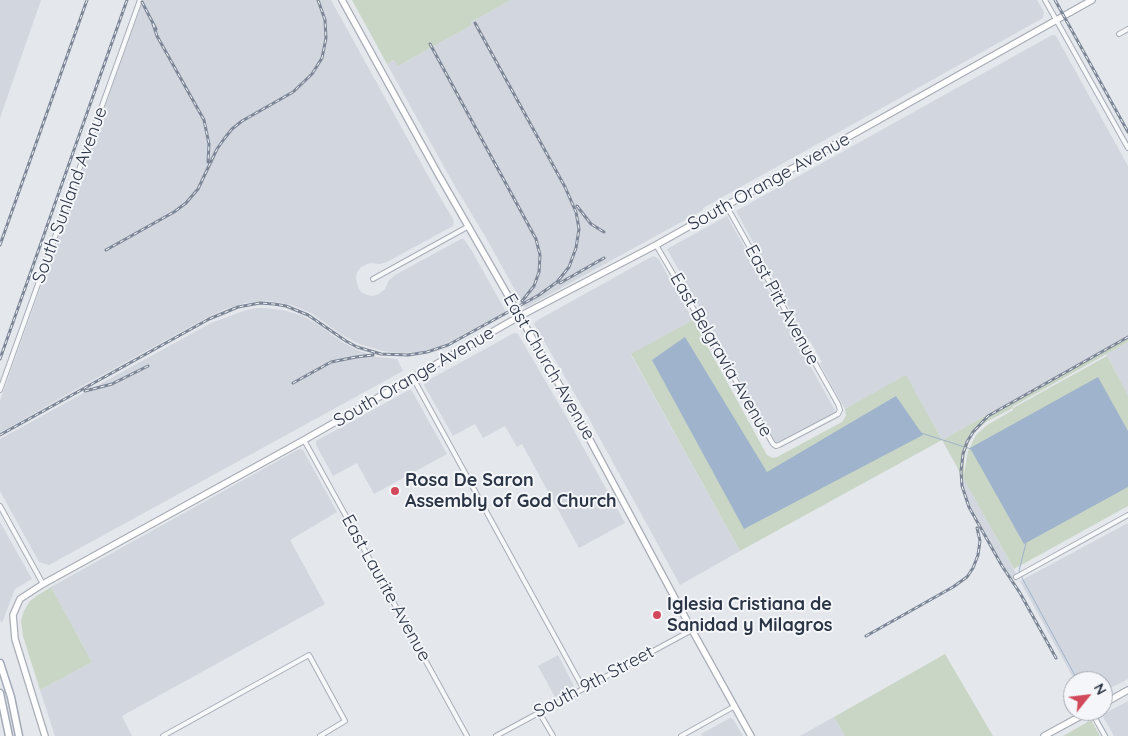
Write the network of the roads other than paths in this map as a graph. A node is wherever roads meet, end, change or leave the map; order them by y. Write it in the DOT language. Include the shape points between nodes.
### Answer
graph roads {
  1 [pos="140,0"];
  2 [pos="342,0"];
  3 [pos="1045,0"];
  4 [pos="1092,0"];
  5 [pos="1056,20"];
  6 [pos="1128,29"];
  7 [pos="1119,34"];
  8 [pos="1128,148"];
  9 [pos="726,205"];
  10 [pos="469,226"];
  11 [pos="656,245"];
  12 [pos="373,279"];
  13 [pos="520,316"];
  14 [pos="413,378"];
  15 [pos="0,390"];
  16 [pos="838,404"];
  17 [pos="304,440"];
  18 [pos="0,506"];
  19 [pos="1128,515"];
  20 [pos="1016,578"];
  21 [pos="43,584"];
  22 [pos="692,630"];
  23 [pos="0,663"];
  24 [pos="583,688"];
  25 [pos="1128,690"];
  26 [pos="0,693"];
  27 [pos="1113,698"];
  28 [pos="735,706"];
  29 [pos="539,712"];
  30 [pos="1072,721"];
  31 [pos="1096,721"];
  32 [pos="9,736"];
  33 [pos="19,736"];
  34 [pos="46,736"];
  35 [pos="163,736"];
  36 [pos="320,736"];
  37 [pos="468,736"];
  38 [pos="496,736"];
  39 [pos="553,736"];
  40 [pos="681,736"];
  41 [pos="751,736"];
  42 [pos="1044,736"];
  43 [pos="1105,736"];
  1 -- 15 [label="street, South Sunland Avenue"];
  2 -- 10 [label="street, East Church Avenue"];
  3 -- 5 [label="street"];
  4 -- 5 [label="street, South Orange Avenue"];
  5 -- 8 [label="street"];
  5 -- 9 [label="street, South Orange Avenue"];
  6 -- 7 [label="street"];
  9 -- 11 [label="street, South Orange Avenue"];
  9 -- 16 [label="street, East Pitt Avenue"];
  10 -- 12 [label="street"];
  10 -- 13 [label="street, East Church Avenue"];
  11 -- 13 [label="street, South Orange Avenue"];
  11 -- 16 [label="street, East Belgravia Avenue" via="773,444 779,445 838,414"];
  13 -- 14 [label="street, South Orange Avenue"];
  13 -- 22 [label="street, East Church Avenue"];
  14 -- 17 [label="street, South Orange Avenue"];
  14 -- 24 [label="street"];
  17 -- 21 [label="street, South Orange Avenue"];
  17 -- 37 [label="street, East Laurite Avenue"];
  18 -- 21 [label="street"];
  19 -- 20 [label="street"];
  21 -- 34 [label="street, South Orange Avenue" via="20,599 13,615 14,639"];
  22 -- 24 [label="street, South 9th Street"];
  22 -- 28 [label="street, East Church Avenue"];
  23 -- 33 [label="main road"];
  24 -- 29 [label="street, South 9th Street"];
  25 -- 27 [label="street"];
  26 -- 32 [label="main road"];
  28 -- 40 [label="street"];
  28 -- 41 [label="street, East Church Avenue"];
  29 -- 38 [label="street, South 9th Street"];
  29 -- 39 [label="street"];
  30 -- 42 [label="street"];
  31 -- 43 [label="street"];
  35 -- 36 [label="street" via="309,655 345,722"];
}
